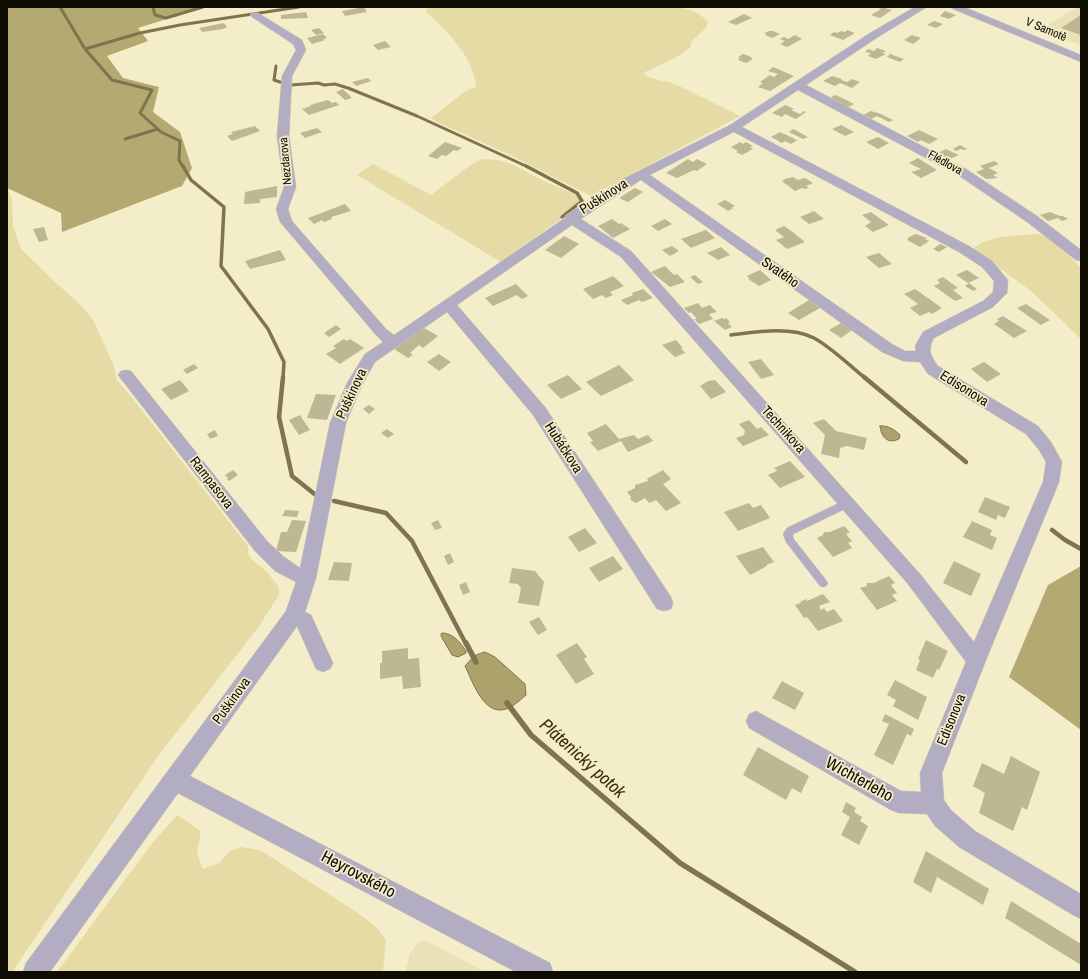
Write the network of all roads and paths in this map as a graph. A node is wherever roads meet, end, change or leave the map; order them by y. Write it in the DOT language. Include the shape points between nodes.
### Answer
graph roads {
  1 [pos="922,7"];
  2 [pos="956,7"];
  3 [pos="255,15"];
  4 [pos="1081,59"];
  5 [pos="798,85"];
  6 [pos="734,127"];
  7 [pos="642,176"];
  8 [pos="571,218"];
  9 [pos="1081,257"];
  10 [pos="448,303"];
  11 [pos="392,341"];
  12 [pos="924,357"];
  13 [pos="126,375"];
  14 [pos="848,503"];
  15 [pos="307,578"];
  16 [pos="823,583"];
  17 [pos="664,603"];
  18 [pos="294,615"];
  19 [pos="976,660"];
  20 [pos="323,663"];
  21 [pos="756,721"];
  22 [pos="175,780"];
  23 [pos="933,803"];
  24 [pos="1081,907"];
  25 [pos="35,972"];
  26 [pos="541,972"];
  1 -- 5 [label="street, Puškinova"];
  2 -- 4 [label="street, V Samotě"];
  3 -- 11 [label="street, Nezdarova" via="298,42 301,50 287,76 283,136 290,187 282,209 286,222"];
  5 -- 6 [label="street, Puškinova"];
  5 -- 9 [label="street, Flédlova" via="962,172 1032,219"];
  6 -- 7 [label="street, Puškinova"];
  6 -- 12 [label="street" via="964,249 987,264 1001,280 1000,293 988,304 928,335 922,346"];
  7 -- 8 [label="street, Puškinova" via="627,182"];
  7 -- 12 [label="street, Svatého" via="887,348 903,356"];
  8 -- 10 [label="street, Puškinova"];
  8 -- 14 [label="street, Technikova" via="626,254"];
  10 -- 11 [label="street, Puškinova"];
  10 -- 17 [label="street, Hubáčkova" via="539,411"];
  11 -- 15 [label="street, Puškinova" via="370,358 355,383 338,424"];
  12 -- 19 [label="street, Edisonova" via="933,370 1032,430 1054,462 1051,482"];
  13 -- 15 [label="street, Rampasova" via="277,564 293,574"];
  14 -- 16 [label="lane" via="788,534 789,539"];
  14 -- 19 [label="street, Technikova" via="914,579"];
  15 -- 18 [label="street, Puškinova"];
  18 -- 20 [label="street" via="304,621"];
  18 -- 22 [label="street, Puškinova"];
  19 -- 23 [label="street, Edisonova" via="931,773"];
  21 -- 23 [label="street, Wichterleho" via="899,802"];
  22 -- 25 [label="street, Puškinova"];
  22 -- 26 [label="street, Heyrovského"];
  23 -- 24 [label="street" via="943,818 967,839"];
}
